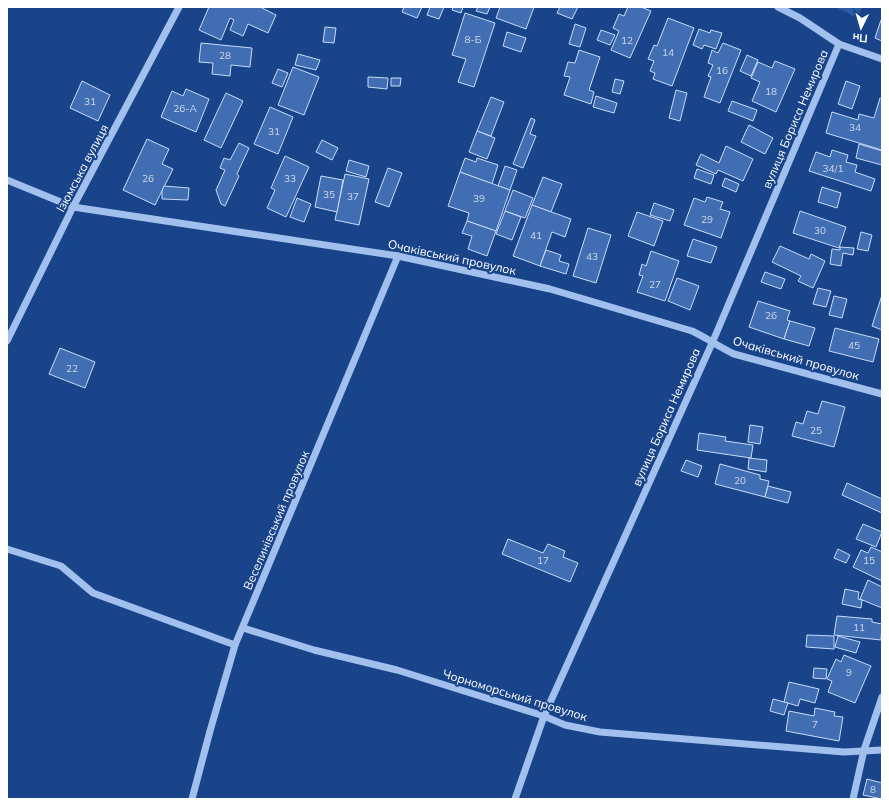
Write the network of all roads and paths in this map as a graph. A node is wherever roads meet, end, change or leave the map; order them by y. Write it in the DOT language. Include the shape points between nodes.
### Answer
graph roads {
  1 [pos="179,7"];
  2 [pos="778,7"];
  3 [pos="839,44"];
  4 [pos="882,59"];
  5 [pos="7,180"];
  6 [pos="73,207"];
  7 [pos="398,256"];
  8 [pos="7,341"];
  9 [pos="712,341"];
  10 [pos="882,394"];
  11 [pos="7,548"];
  12 [pos="243,628"];
  13 [pos="236,645"];
  14 [pos="882,697"];
  15 [pos="544,716"];
  16 [pos="864,750"];
  17 [pos="882,750"];
  18 [pos="192,799"];
  19 [pos="515,799"];
  20 [pos="853,799"];
  1 -- 6 [label="street, Ізюмська вулиця"];
  2 -- 3 [label="street" via="800,18"];
  3 -- 4 [label="street"];
  3 -- 9 [label="street, вулиця Бориса Немирова"];
  5 -- 6 [label="street, Очаківський провулок"];
  6 -- 7 [label="street, Очаківський провулок"];
  6 -- 8 [label="street, Ізюмська вулиця"];
  7 -- 9 [label="street, Очаківський провулок" via="550,289 692,330"];
  7 -- 12 [label="street, Веселинівський провулок"];
  9 -- 10 [label="street, Очаківський провулок" via="734,354"];
  9 -- 15 [label="street, вулиця Бориса Немирова"];
  11 -- 13 [label="street" via="61,566 93,593"];
  12 -- 13 [label="street, Веселинівський провулок"];
  12 -- 15 [label="street, Чорноморський провулок" via="314,650 397,670"];
  13 -- 18 [label="street, Веселинівський провулок"];
  14 -- 16 [label="street"];
  15 -- 16 [label="street, Чорноморський провулок" via="565,725 600,732 844,752"];
  15 -- 19 [label="street, вулиця Бориса Немирова"];
  16 -- 17 [label="street, Чорноморський провулок"];
  16 -- 20 [label="street"];
}
